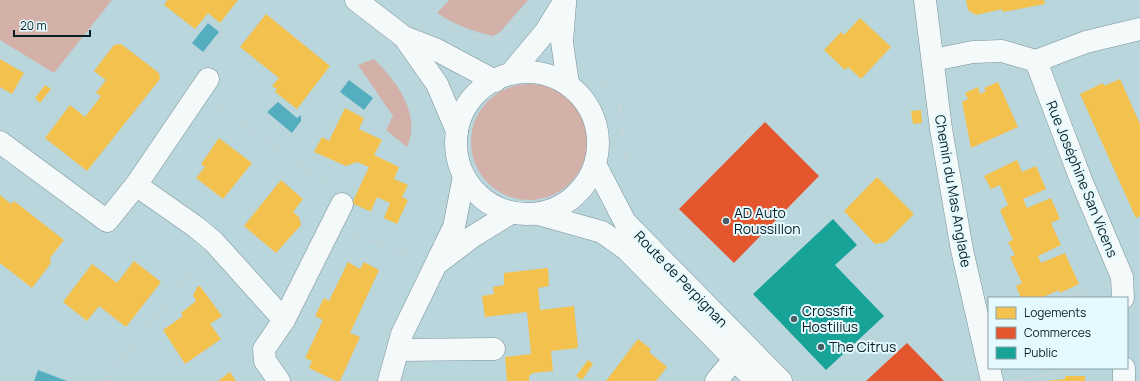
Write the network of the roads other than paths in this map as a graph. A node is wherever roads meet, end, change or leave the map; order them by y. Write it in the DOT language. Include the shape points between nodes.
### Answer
graph roads {
  1 [pos="356,0"];
  2 [pos="565,0"];
  3 [pos="925,0"];
  4 [pos="1140,29"];
  5 [pos="404,37"];
  6 [pos="933,60"];
  7 [pos="1036,61"];
  8 [pos="503,77"];
  9 [pos="568,84"];
  10 [pos="203,85"];
  11 [pos="457,131"];
  12 [pos="0,142"];
  13 [pos="596,166"];
  14 [pos="464,176"];
  15 [pos="136,185"];
  16 [pos="511,213"];
  17 [pos="538,214"];
  18 [pos="337,215"];
  19 [pos="435,265"];
  20 [pos="1123,297"];
  21 [pos="284,320"];
  22 [pos="494,349"];
  23 [pos="398,350"];
  24 [pos="740,352"];
  25 [pos="988,363"];
  26 [pos="989,369"];
  27 [pos="1124,369"];
  28 [pos="279,381"];
  29 [pos="389,381"];
  30 [pos="716,381"];
  31 [pos="756,381"];
  32 [pos="781,381"];
  33 [pos="992,381"];
  34 [pos="1124,381"];
  1 -- 5 [label="street"];
  2 -- 8 [label="street" via="546,31"];
  2 -- 9 [label="street" via="562,42"];
  3 -- 6 [label="street, Chemin du Mas Anglade"];
  4 -- 7 [label="street" via="1086,42"];
  5 -- 8 [label="street"];
  5 -- 11 [label="street" via="437,84"];
  6 -- 7 [label="street" via="973,52 1002,51"];
  6 -- 25 [label="street, Chemin du Mas Anglade" via="941,129 961,242"];
  7 -- 20 [label="street, Rue Joséphine San Vicens" via="1081,180 1122,277"];
  8 -- 9 [label="street" via="531,72 550,76"];
  8 -- 11 [label="street" via="487,84 473,97 462,113"];
  9 -- 13 [label="street" via="584,100 595,120 599,143"];
  10 -- 15 [label="street"];
  11 -- 14 [label="street" via="456,154"];
  12 -- 15 [label="street" via="107,221"];
  13 -- 17 [label="street" via="587,183 573,198 557,208"];
  13 -- 24 [label="street, Route de Perpignan" via="625,222"];
  14 -- 16 [label="street" via="476,193 486,201"];
  14 -- 19 [label="street" via="454,227"];
  15 -- 21 [label="street" via="214,242"];
  16 -- 17 [label="street"];
  16 -- 19 [label="street" via="472,237"];
  17 -- 24 [label="street, Route de Perpignan" via="602,232 626,249"];
  18 -- 21 [label="street"];
  19 -- 23 [label="street" via="402,334"];
  21 -- 28 [label="street" via="264,349 265,361"];
  22 -- 23 [label="street"];
  23 -- 29 [label="street"];
  24 -- 30 [label="street"];
  24 -- 31 [label="street, Route de Perpignan"];
  24 -- 32 [label="street, Route de Perpignan"];
  26 -- 33 [label="street, Chemin du Mas Anglade"];
  27 -- 34 [label="street"];
}
